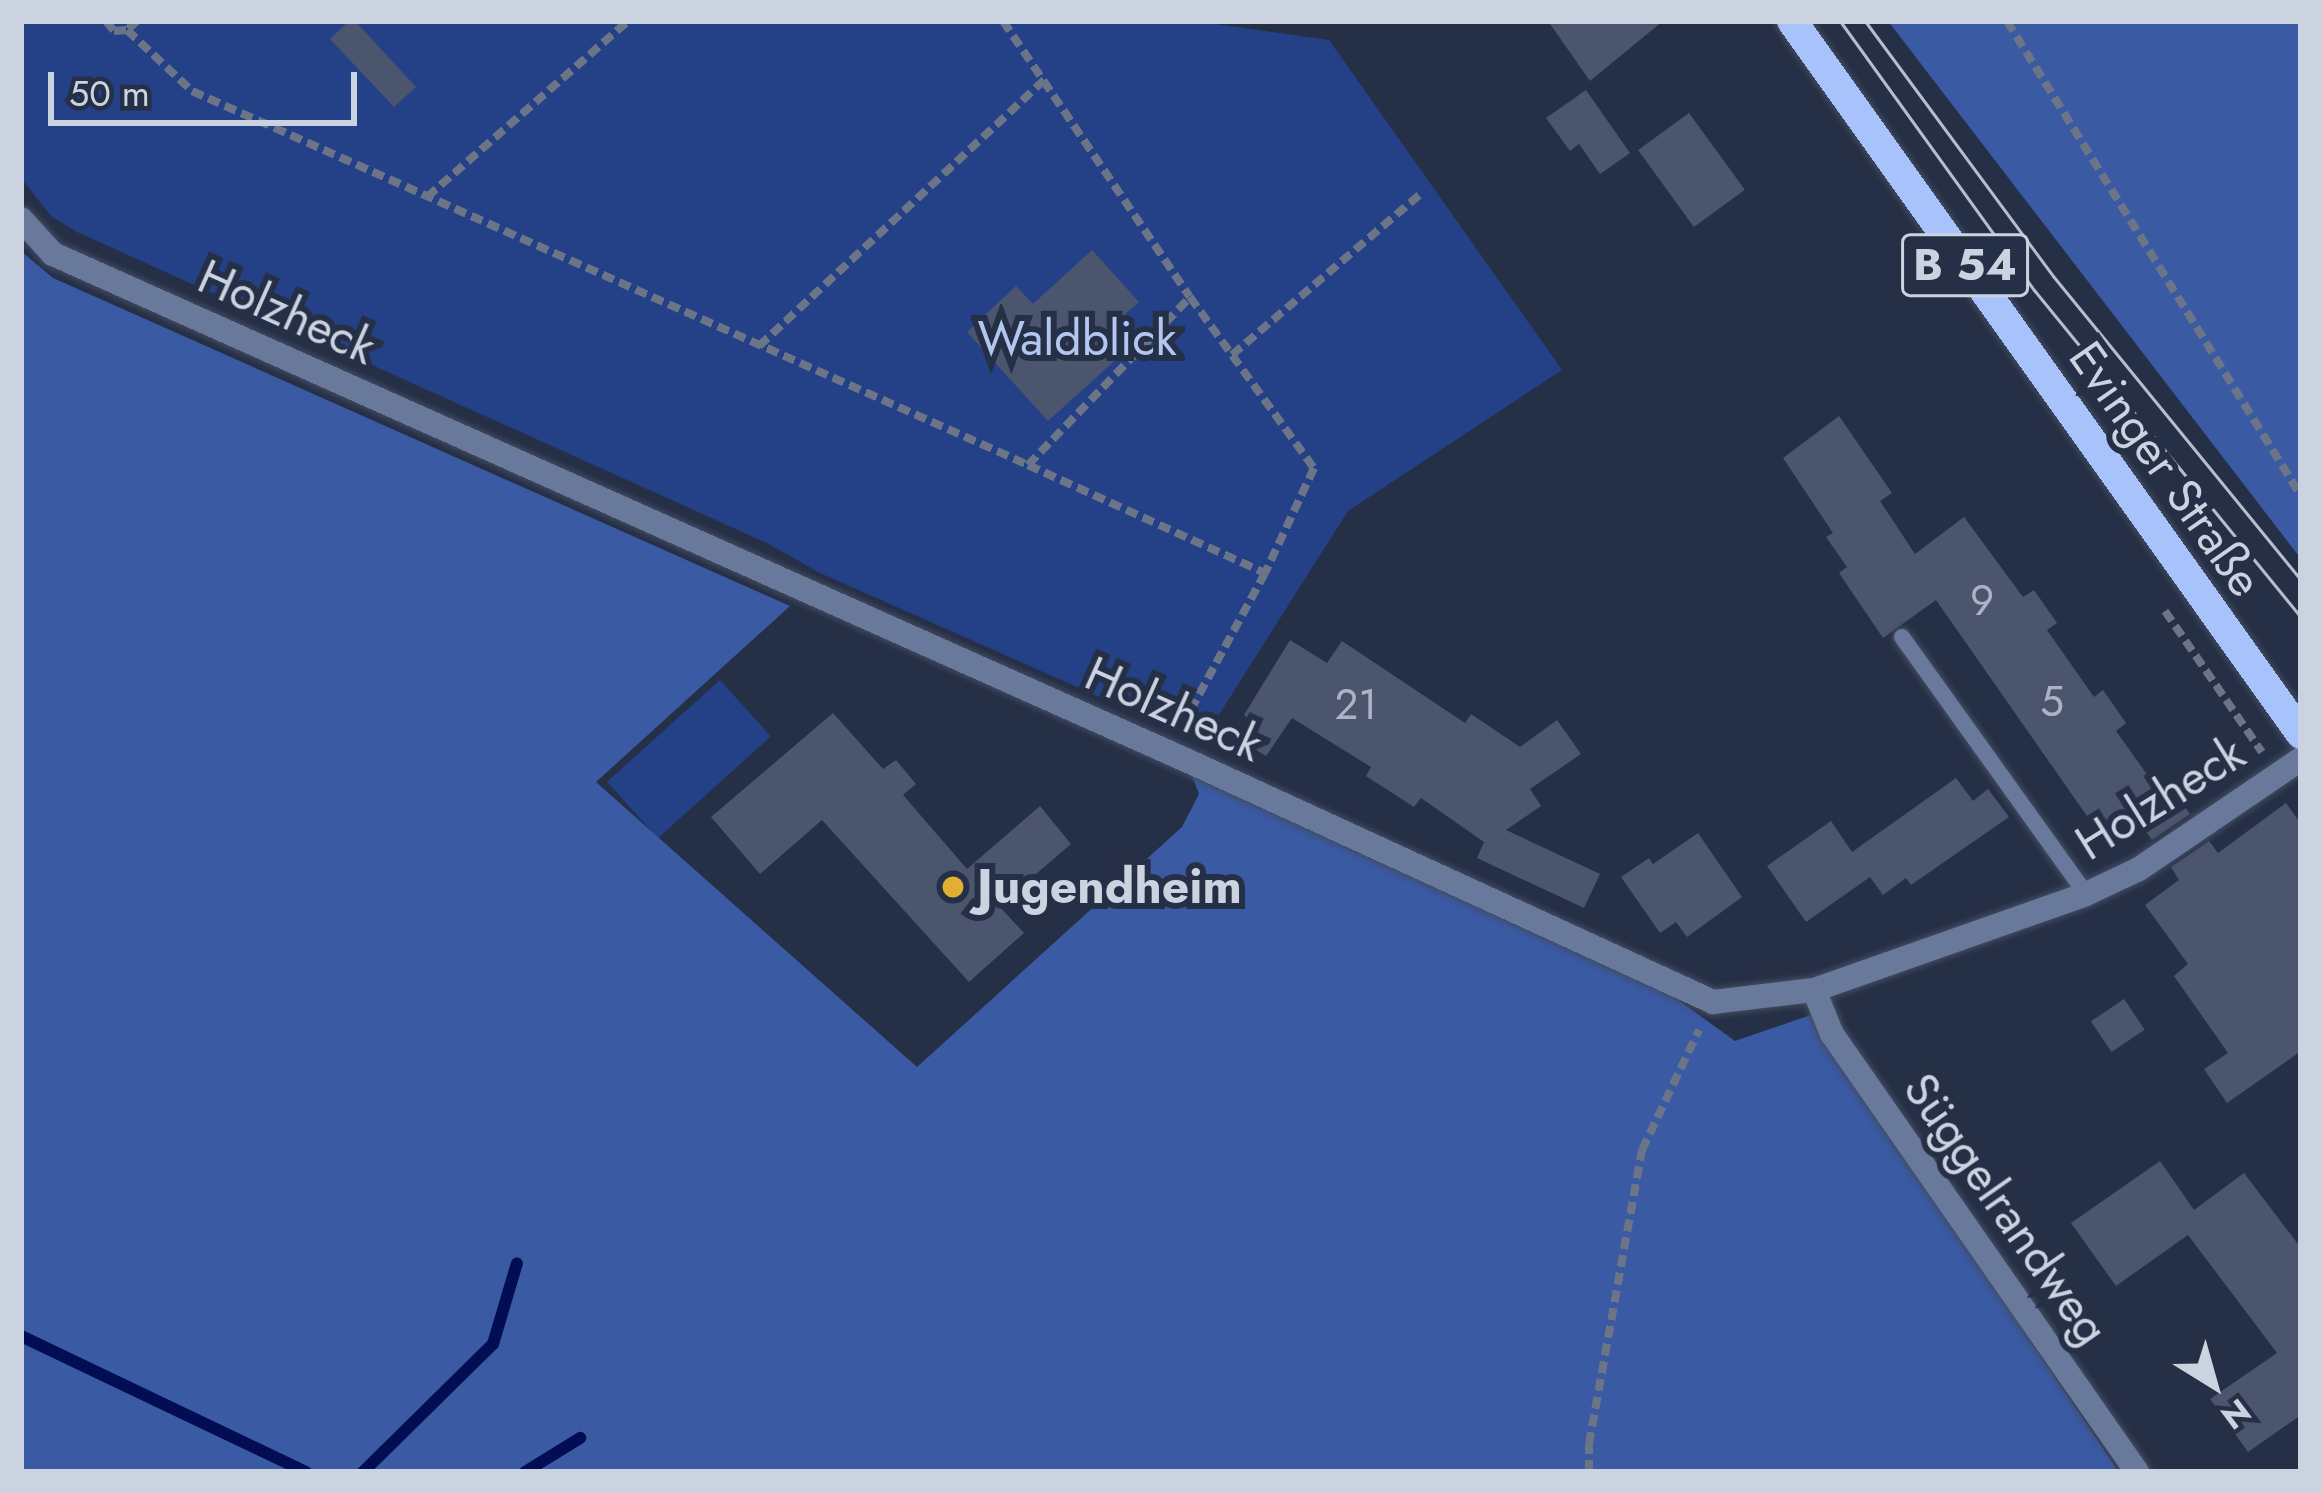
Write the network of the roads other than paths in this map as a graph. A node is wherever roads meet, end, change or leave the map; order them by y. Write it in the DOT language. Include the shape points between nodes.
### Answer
graph roads {
  1 [pos="1792,21"];
  2 [pos="21,219"];
  3 [pos="1903,637"];
  4 [pos="2301,734"];
  5 [pos="2301,759"];
  6 [pos="2086,894"];
  7 [pos="1814,990"];
  8 [pos="2137,1472"];
  1 -- 4 [label="main road, Evinger Straße / B 54"];
  2 -- 7 [label="street, Holzheck" via="52,254 1713,1002"];
  3 -- 6 [label="lane"];
  5 -- 6 [label="street, Holzheck" via="2139,869"];
  6 -- 7 [label="street, Holzheck"];
  7 -- 8 [label="street, Süggelrandweg" via="1832,1034"];
}
